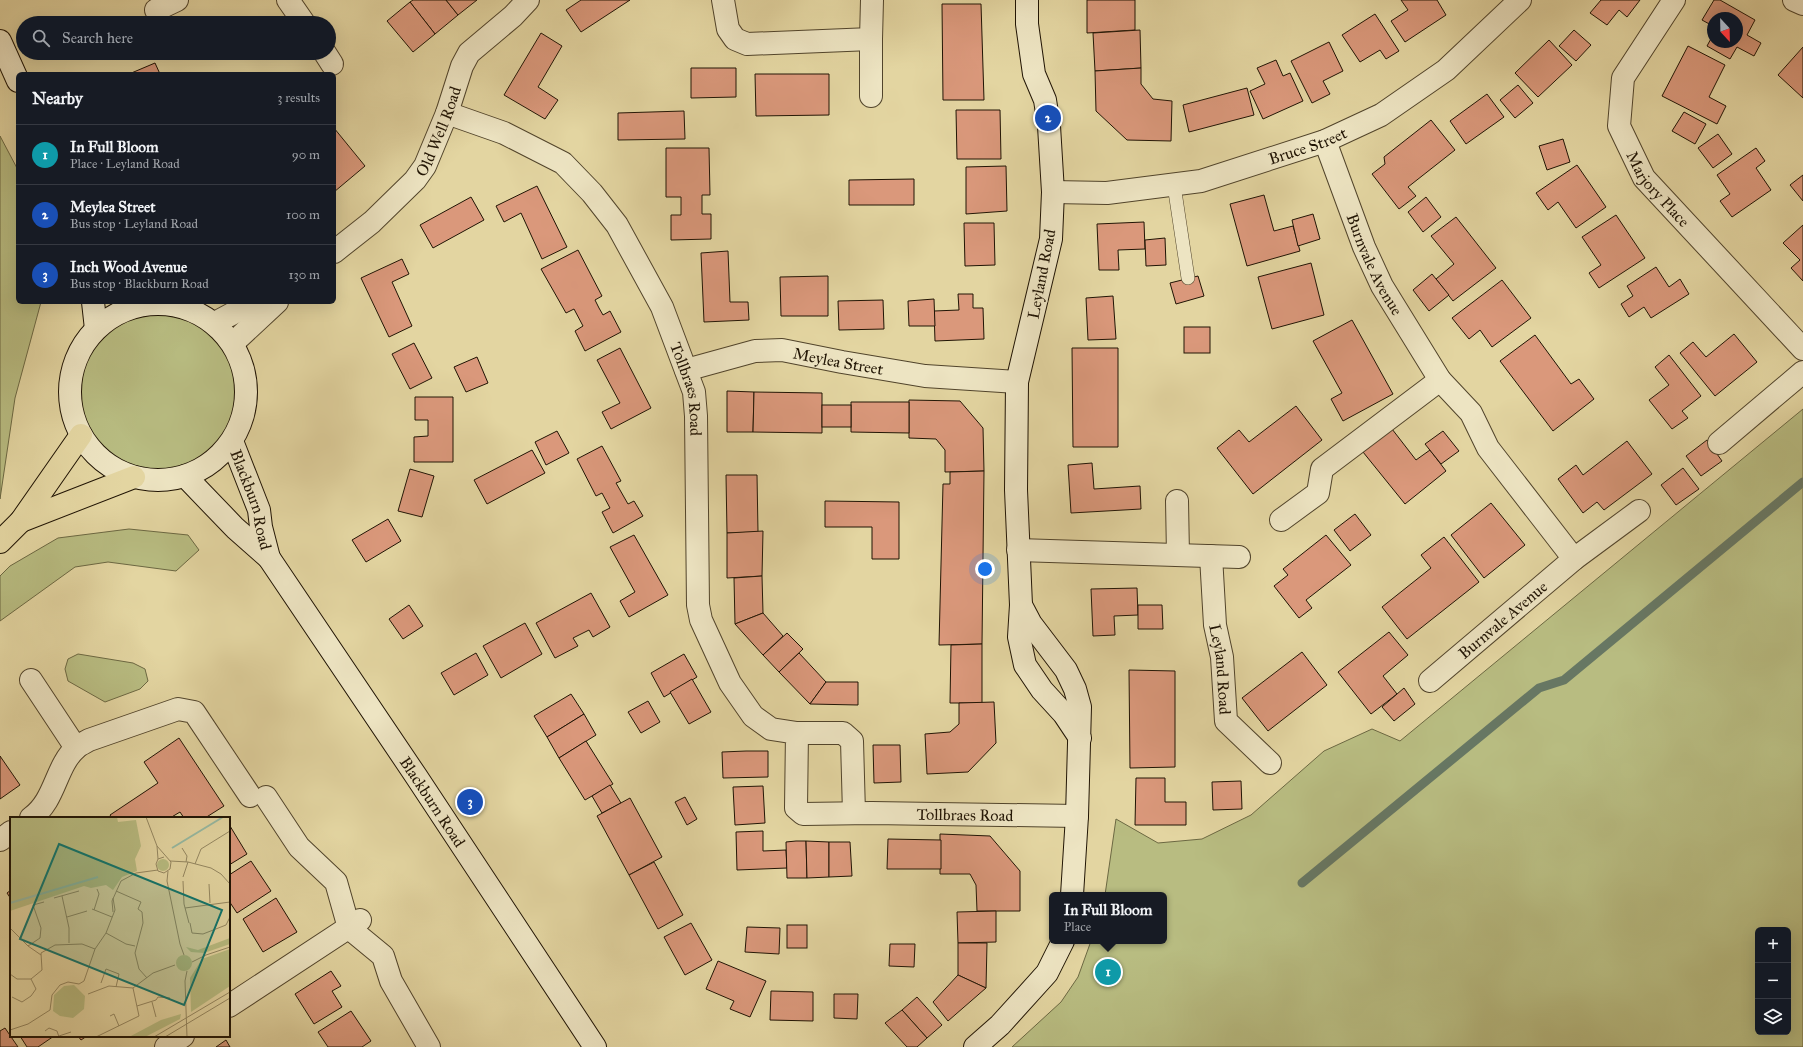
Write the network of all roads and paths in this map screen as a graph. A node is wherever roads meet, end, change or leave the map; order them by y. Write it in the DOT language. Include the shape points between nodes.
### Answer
graph roads {
  1 [pos="177,0"];
  2 [pos="288,0"];
  3 [pos="528,0"];
  4 [pos="724,0"];
  5 [pos="872,0"];
  6 [pos="1027,0"];
  7 [pos="1520,0"];
  8 [pos="1674,0"];
  9 [pos="1794,0"];
  10 [pos="1803,4"];
  11 [pos="156,10"];
  12 [pos="299,16"];
  13 [pos="871,39"];
  14 [pos="0,41"];
  15 [pos="16,77"];
  16 [pos="871,96"];
  17 [pos="447,112"];
  18 [pos="1325,141"];
  19 [pos="1174,184"];
  20 [pos="1053,192"];
  21 [pos="336,250"];
  22 [pos="1188,278"];
  23 [pos="93,304"];
  24 [pos="151,304"];
  25 [pos="164,304"];
  26 [pos="250,304"];
  27 [pos="275,304"];
  28 [pos="215,323"];
  29 [pos="96,329"];
  30 [pos="233,343"];
  31 [pos="1803,349"];
  32 [pos="686,370"];
  33 [pos="1803,372"];
  34 [pos="1440,380"];
  35 [pos="1017,382"];
  36 [pos="81,435"];
  37 [pos="232,441"];
  38 [pos="1719,443"];
  39 [pos="185,476"];
  40 [pos="134,477"];
  41 [pos="1177,501"];
  42 [pos="1639,511"];
  43 [pos="1281,520"];
  44 [pos="21,521"];
  45 [pos="0,542"];
  46 [pos="1018,550"];
  47 [pos="1178,555"];
  48 [pos="1211,556"];
  49 [pos="1239,557"];
  50 [pos="269,558"];
  51 [pos="1574,559"];
  52 [pos="1021,605"];
  53 [pos="31,680"];
  54 [pos="1430,681"];
  55 [pos="797,733"];
  56 [pos="1080,738"];
  57 [pos="76,748"];
  58 [pos="1270,763"];
  59 [pos="854,813"];
  60 [pos="1077,816"];
  61 [pos="32,817"];
  62 [pos="10,833"];
  63 [pos="0,840"];
  64 [pos="1072,892"];
  65 [pos="355,923"];
  66 [pos="1062,944"];
  67 [pos="230,1005"];
  68 [pos="181,1037"];
  69 [pos="166,1047"];
  70 [pos="429,1047"];
  71 [pos="595,1047"];
  72 [pos="975,1047"];
  1 -- 11 [label="street"];
  2 -- 12 [label="street"];
  3 -- 17 [label="street, Old Well Road" via="469,53 462,66"];
  4 -- 13 [label="street" via="728,29 735,39 747,44"];
  5 -- 13 [label="street"];
  6 -- 20 [label="street, Leyland Road" via="1027,24 1034,74 1045,100 1049,122"];
  7 -- 18 [label="street, Bruce Street" via="1446,70 1381,115"];
  8 -- 31 [label="street, Marjory Place" via="1623,78 1619,126 1644,178"];
  9 -- 10 [label="street"];
  13 -- 16 [label="street"];
  14 -- 15 [label="street"];
  17 -- 21 [label="street, Old Well Road" via="425,166 415,180 372,222"];
  17 -- 32 [label="street, Tollbraes Road" via="504,133 563,163 592,193 617,225 662,307"];
  18 -- 19 [label="street, Bruce Street" via="1201,181"];
  18 -- 34 [label="street, Burnvale Avenue" via="1364,247 1379,280"];
  19 -- 20 [label="street, Bruce Street" via="1107,193"];
  19 -- 22 [label="lane"];
  20 -- 35 [label="street, Leyland Road" via="1051,239"];
  23 -- 29 [label="street"];
  24 -- 29 [label="street" via="135,306 116,314"];
  25 -- 28 [label="street" via="186,308"];
  26 -- 28 [label="street"];
  27 -- 30 [label="street"];
  28 -- 30 [label="street"];
  29 -- 36 [label="street" via="81,348 71,377 72,410"];
  30 -- 37 [label="street" via="244,367 247,389 245,412"];
  32 -- 35 [label="street, Meylea Street" via="755,351 782,350 925,376"];
  32 -- 55 [label="street, Tollbraes Road" via="694,392 696,416 698,606 701,620 730,683 753,716 771,729"];
  33 -- 38 [label="street"];
  34 -- 43 [label="street" via="1322,469 1318,493"];
  34 -- 51 [label="street, Burnvale Avenue" via="1471,413 1488,448"];
  35 -- 46 [label="street, Leyland Road"];
  36 -- 40 [label="street" via="102,460 116,470"];
  36 -- 44 [label="main road"];
  37 -- 39 [label="street" via="211,463"];
  37 -- 50 [label="street, Blackburn Road" via="259,510"];
  39 -- 40 [label="street" via="167,480"];
  39 -- 50 [label="street, Blackburn Road" via="235,528"];
  40 -- 44 [label="main road"];
  41 -- 47 [label="street"];
  42 -- 51 [label="street, Burnvale Avenue"];
  44 -- 45 [label="main road"];
  46 -- 47 [label="street"];
  46 -- 52 [label="street, Leyland Road"];
  47 -- 48 [label="street"];
  48 -- 49 [label="street"];
  48 -- 58 [label="street, Leyland Road" via="1215,625 1222,656 1226,722"];
  50 -- 71 [label="street, Blackburn Road"];
  51 -- 54 [label="street, Burnvale Avenue"];
  52 -- 56 [label="street, Leyland Road" via="1031,624 1066,670 1075,689 1080,708"];
  52 -- 56 [label="street, Leyland Road" via="1019,638 1025,665"];
  53 -- 57 [label="street"];
  55 -- 59 [label="street, Tollbraes Road" via="844,733 852,741"];
  55 -- 59 [label="street, Tollbraes Road" via="796,808 803,814"];
  56 -- 60 [label="street, Leyland Road"];
  57 -- 61 [label="street" via="68,757 41,811"];
  57 -- 65 [label="street" via="89,740 178,709 194,712 299,847 336,882"];
  59 -- 60 [label="street, Tollbraes Road"];
  60 -- 64 [label="street, Leyland Road"];
  62 -- 63 [label="street"];
  65 -- 67 [label="street"];
  65 -- 70 [label="street" via="383,956 390,981"];
  66 -- 72 [label="street" via="1048,974 1000,1025"];
  68 -- 69 [label="street"];
}
